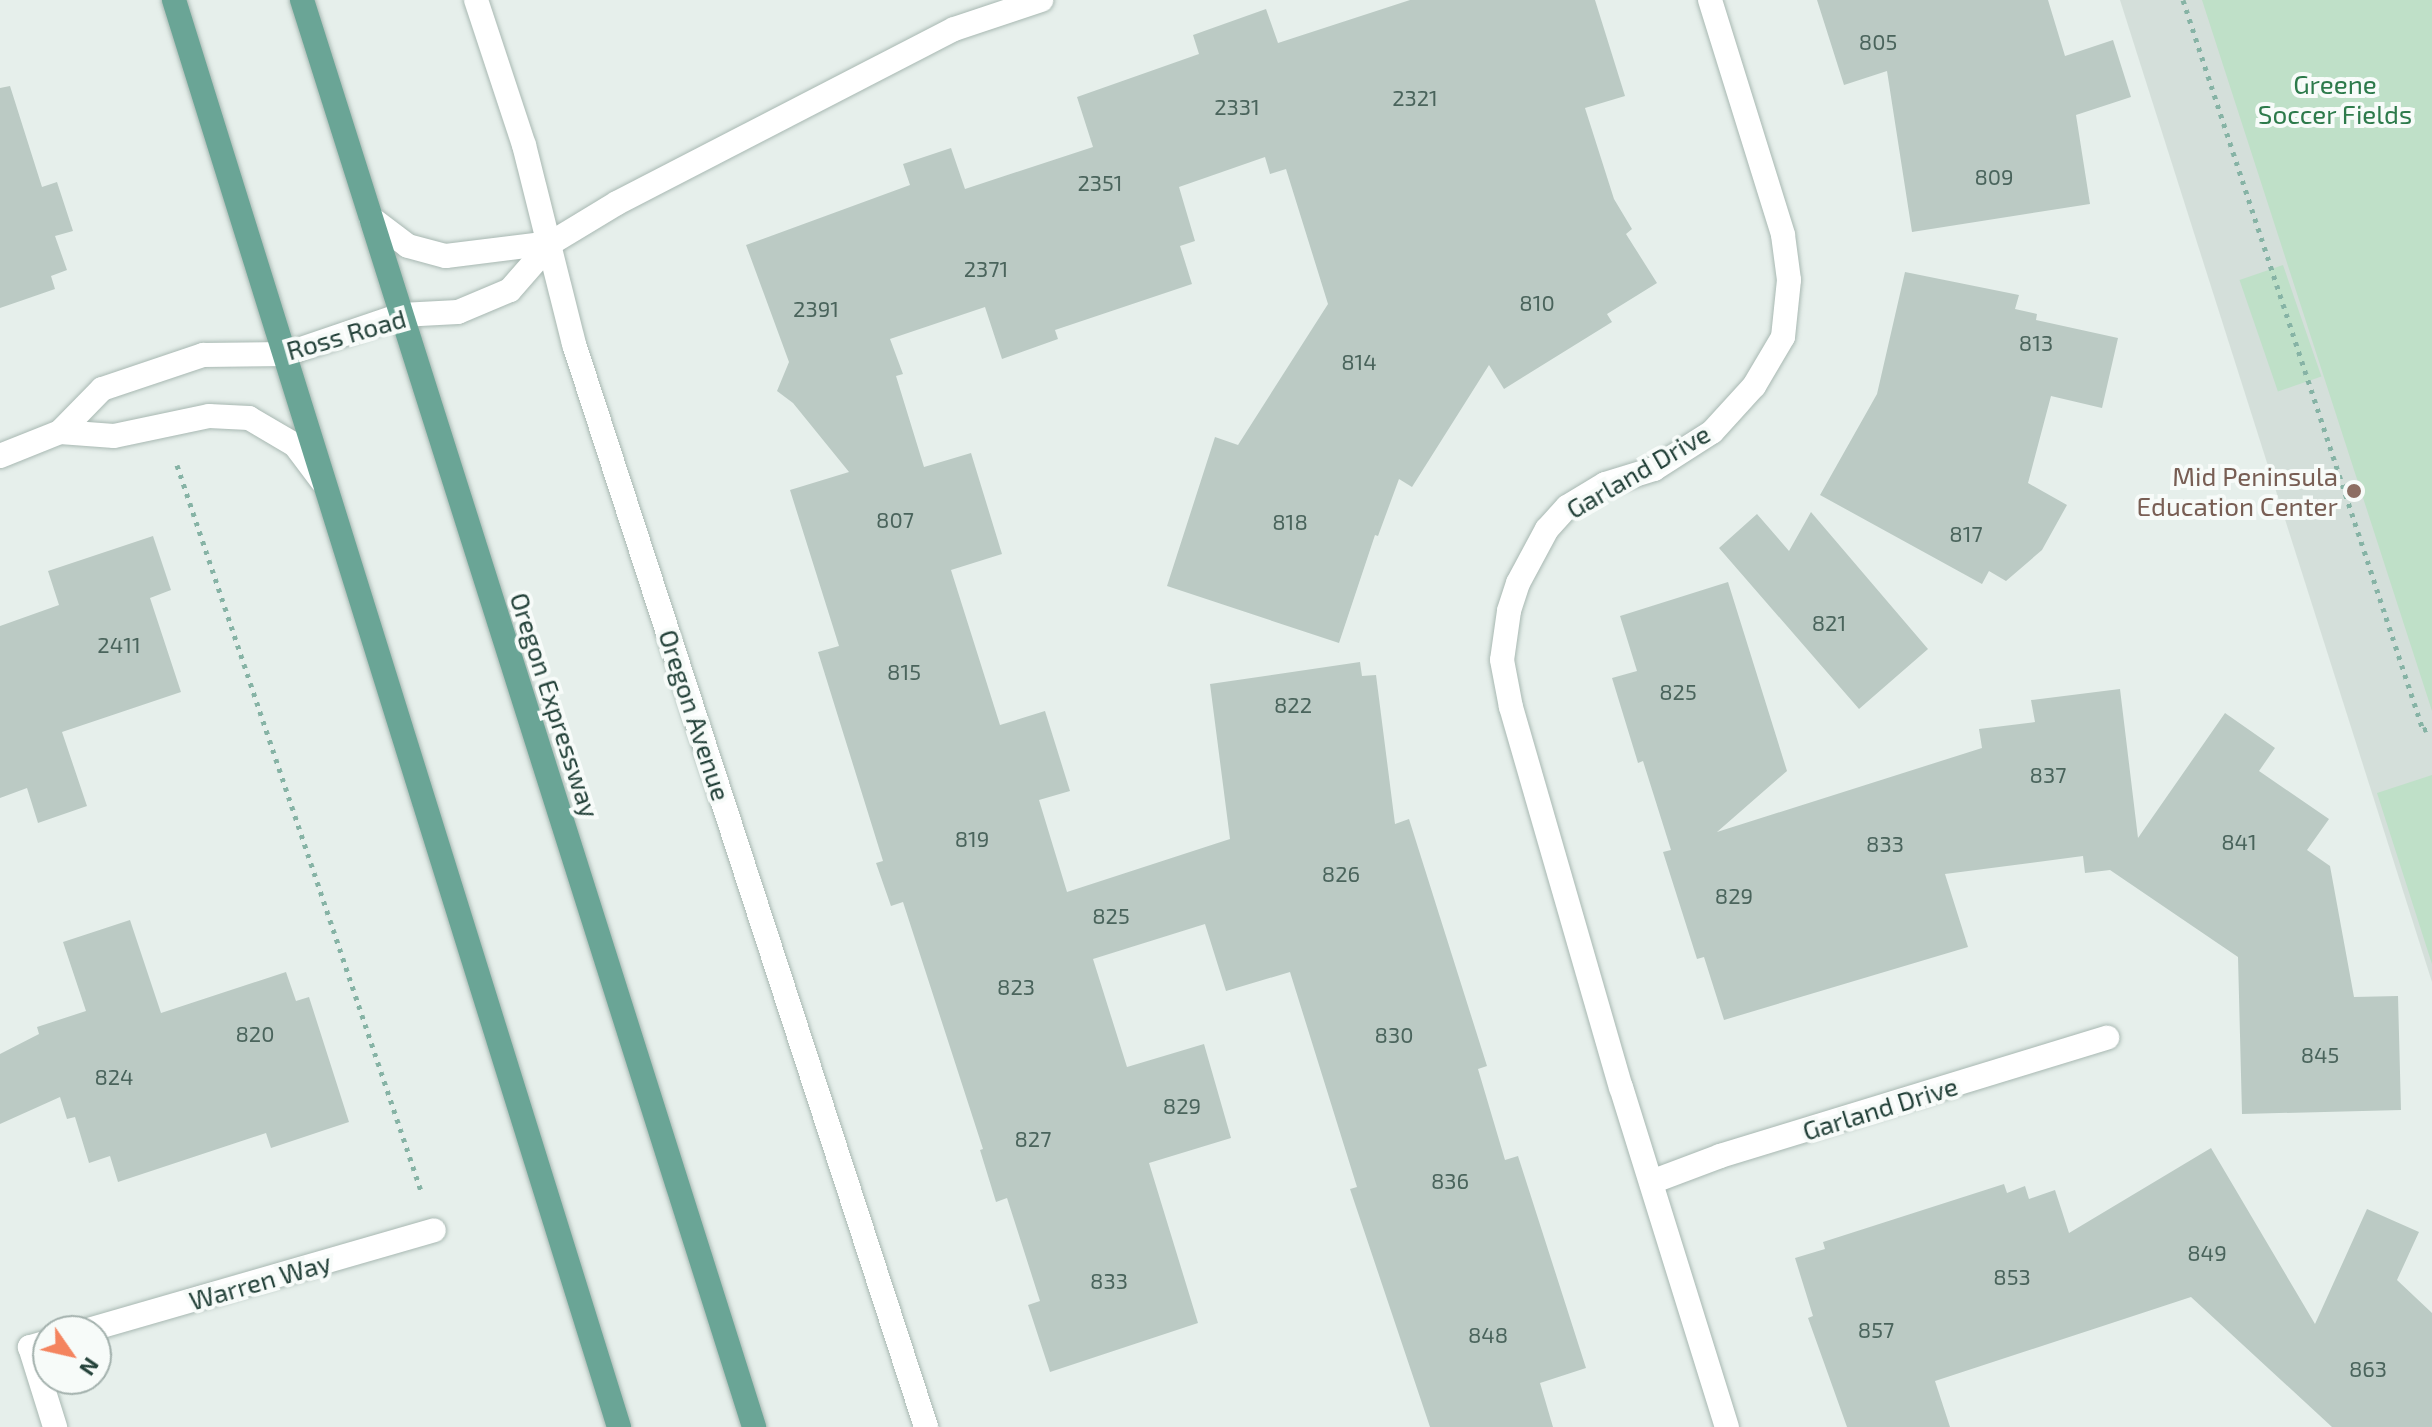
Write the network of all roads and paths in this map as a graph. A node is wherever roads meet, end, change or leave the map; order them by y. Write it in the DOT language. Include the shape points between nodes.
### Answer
graph roads {
  1 [pos="174,0"];
  2 [pos="302,0"];
  3 [pos="476,0"];
  4 [pos="1041,0"];
  5 [pos="1710,0"];
  6 [pos="2183,0"];
  7 [pos="371,218"];
  8 [pos="551,243"];
  9 [pos="401,315"];
  10 [pos="286,354"];
  11 [pos="60,432"];
  12 [pos="0,456"];
  13 [pos="177,463"];
  14 [pos="328,489"];
  15 [pos="2432,727"];
  16 [pos="2107,1038"];
  17 [pos="1654,1181"];
  18 [pos="434,1230"];
  19 [pos="112,1323"];
  20 [pos="45,1395"];
  21 [pos="55,1427"];
  22 [pos="619,1427"];
  23 [pos="754,1427"];
  24 [pos="926,1427"];
  25 [pos="1727,1427"];
  1 -- 10 [label="main road"];
  2 -- 7 [label="main road, Oregon Expressway"];
  3 -- 8 [label="street, Oregon Avenue"];
  4 -- 8 [label="street, Ross Road" via="954,29 617,203"];
  5 -- 17 [label="street, Garland Drive" via="1783,235 1789,280 1783,337 1754,386 1712,432 1654,469 1605,484 1567,507 1547,529 1518,583 1502,660 1621,1087"];
  6 -- 15 [label="path" via="2423,730"];
  7 -- 8 [label="street, Ross Road" via="408,246 446,256"];
  7 -- 9 [label="main road, Oregon Expressway"];
  8 -- 9 [label="street, Ross Road" via="510,290 458,312"];
  8 -- 24 [label="street, Oregon Avenue" via="574,344"];
  9 -- 10 [label="street, Ross Road"];
  9 -- 23 [label="main road, Oregon Expressway"];
  10 -- 11 [label="street, Ross Road" via="203,355 102,389"];
  10 -- 14 [label="main road"];
  11 -- 12 [label="street, Ross Road"];
  11 -- 14 [label="street" via="114,436 209,416 249,418 295,445"];
  13 -- 18 [label="path"];
  14 -- 22 [label="main road"];
  16 -- 17 [label="street, Garland Drive"];
  17 -- 25 [label="street, Garland Drive"];
  18 -- 19 [label="street, Warren Way"];
  20 -- 21 [label="street"];
}
